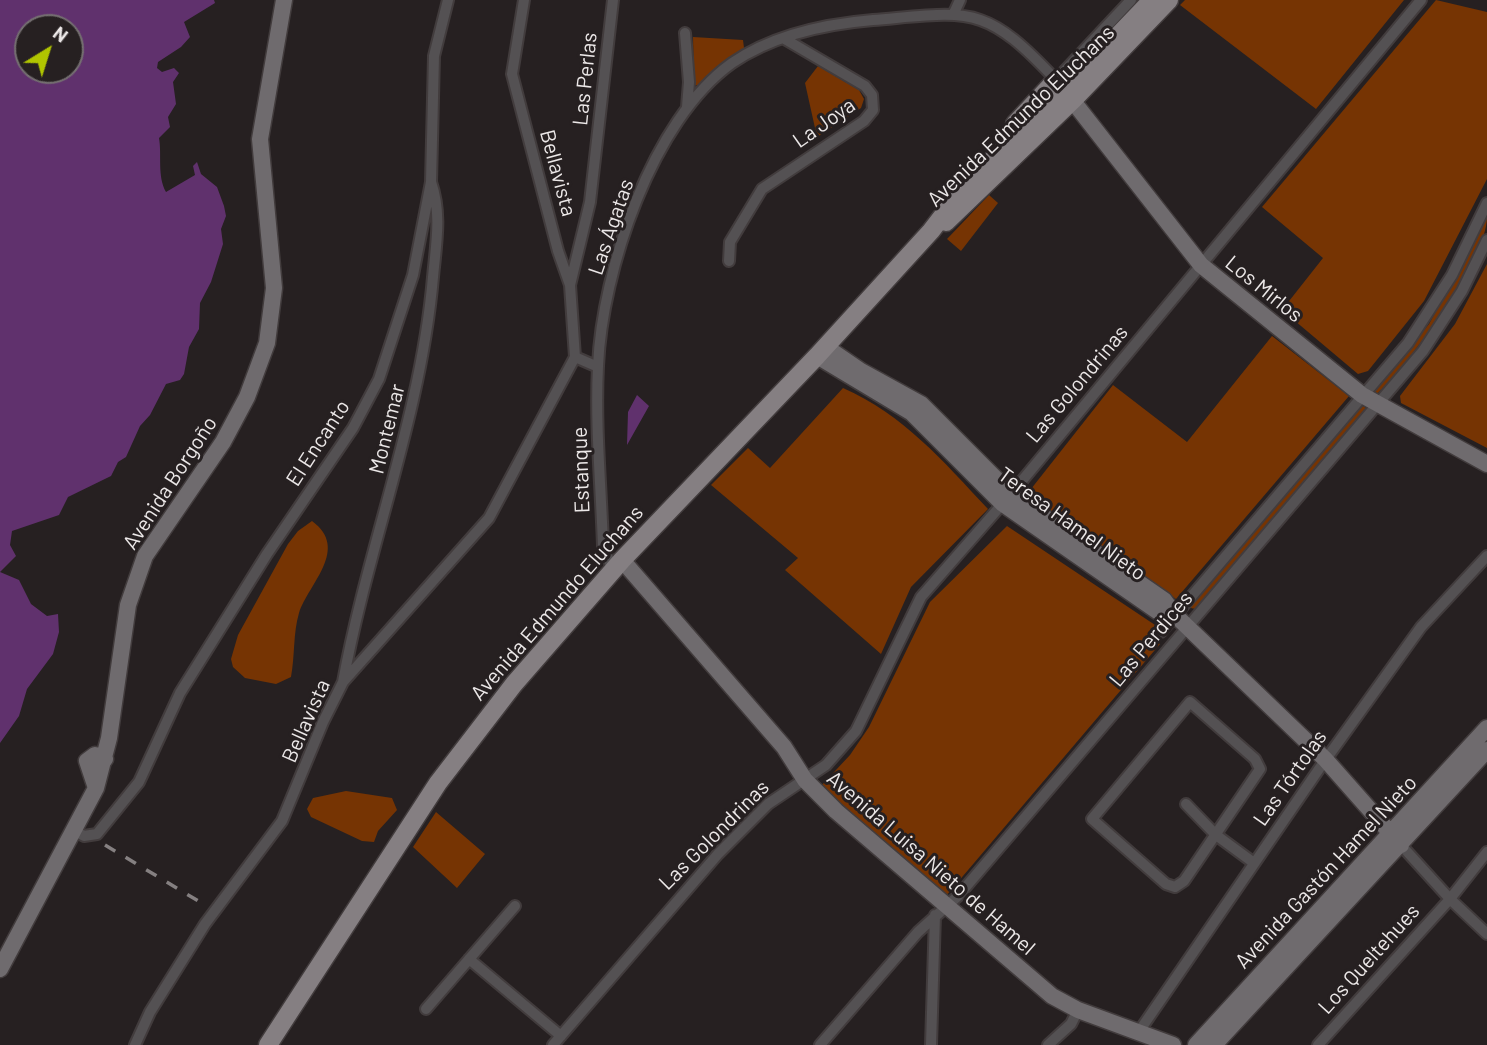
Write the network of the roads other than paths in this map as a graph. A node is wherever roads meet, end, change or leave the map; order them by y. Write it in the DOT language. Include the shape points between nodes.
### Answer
graph roads {
  1 [pos="284,0"];
  2 [pos="448,0"];
  3 [pos="524,0"];
  4 [pos="613,0"];
  5 [pos="960,0"];
  6 [pos="1132,0"];
  7 [pos="1152,0"];
  8 [pos="1169,0"];
  9 [pos="1421,0"];
  10 [pos="954,13"];
  11 [pos="685,33"];
  12 [pos="783,38"];
  13 [pos="1065,91"];
  14 [pos="687,109"];
  15 [pos="431,182"];
  16 [pos="1487,203"];
  17 [pos="931,231"];
  18 [pos="1487,240"];
  19 [pos="729,261"];
  20 [pos="1201,265"];
  21 [pos="570,285"];
  22 [pos="821,351"];
  23 [pos="575,356"];
  24 [pos="598,366"];
  25 [pos="1362,394"];
  26 [pos="1377,403"];
  27 [pos="1487,464"];
  28 [pos="1007,499"];
  29 [pos="1487,556"];
  30 [pos="618,565"];
  31 [pos="1181,621"];
  32 [pos="1161,632"];
  33 [pos="343,682"];
  34 [pos="1487,728"];
  35 [pos="1487,750"];
  36 [pos="1325,759"];
  37 [pos="805,779"];
  38 [pos="1186,804"];
  39 [pos="75,831"];
  40 [pos="1216,835"];
  41 [pos="1396,839"];
  42 [pos="1487,852"];
  43 [pos="1254,863"];
  44 [pos="1450,900"];
  45 [pos="515,906"];
  46 [pos="941,911"];
  47 [pos="1487,934"];
  48 [pos="470,959"];
  49 [pos="0,969"];
  50 [pos="426,1009"];
  51 [pos="1078,1010"];
  52 [pos="1138,1032"];
  53 [pos="561,1036"];
  54 [pos="933,1044"];
  55 [pos="135,1045"];
  56 [pos="268,1045"];
  57 [pos="552,1045"];
  58 [pos="820,1045"];
  59 [pos="1048,1045"];
  60 [pos="1173,1045"];
  61 [pos="1196,1045"];
  62 [pos="1214,1045"];
  63 [pos="1318,1045"];
  1 -- 39 [label="main road, Avenida Borgoño" via="260,139 274,288 267,343 227,435 153,541 138,572 126,616 105,759"];
  2 -- 15 [label="street, El Encanto" via="434,56"];
  3 -- 21 [label="street, Bellavista" via="514,49 514,84"];
  4 -- 21 [label="street, Las Perlas" via="590,202"];
  5 -- 10 [label="street"];
  6 -- 13 [label="street"];
  7 -- 13 [label="main road, Avenida Edmundo Eluchans"];
  8 -- 13 [label="main road, Avenida Edmundo Eluchans"];
  9 -- 20 [label="street, Las Golondrinas"];
  10 -- 12 [label="street, Las Ágatas" via="840,23"];
  10 -- 13 [label="street, Las Ágatas" via="977,17 1003,30"];
  11 -- 14 [label="street, Las Ágatas"];
  12 -- 14 [label="street, Las Ágatas" via="733,63"];
  12 -- 19 [label="street, La Joya" via="866,86 874,106 868,118 762,189 730,242"];
  13 -- 17 [label="main road, Avenida Edmundo Eluchans" via="959,211"];
  13 -- 17 [label="main road, Avenida Edmundo Eluchans" via="996,146"];
  13 -- 20 [label="main road, Los Mirlos"];
  14 -- 24 [label="street, Las Ágatas" via="644,186 623,241 609,293"];
  15 -- 33 [label="street, Montemar" via="439,219 417,392"];
  15 -- 39 [label="street, El Encanto" via="397,331 354,428 267,554 180,693 132,793 97,834 84,836"];
  16 -- 25 [label="street, Las Perdices" via="1431,309"];
  17 -- 22 [label="main road, Avenida Edmundo Eluchans"];
  18 -- 26 [label="street, Las Perdices" via="1429,342"];
  20 -- 25 [label="main road, Los Mirlos"];
  20 -- 28 [label="street, Las Golondrinas"];
  21 -- 23 [label="street, Bellavista"];
  22 -- 28 [label="main road, Teresa Hamel Nieto" via="922,421"];
  22 -- 30 [label="main road, Avenida Edmundo Eluchans"];
  23 -- 24 [label="street"];
  23 -- 33 [label="street, Bellavista" via="489,517"];
  24 -- 30 [label="street, Estanque" via="603,546"];
  25 -- 26 [label="main road, Los Mirlos"];
  25 -- 31 [label="street, Las Perdices"];
  26 -- 27 [label="main road, Los Mirlos"];
  26 -- 31 [label="street, Las Perdices"];
  28 -- 31 [label="main road, Teresa Hamel Nieto" via="1164,600"];
  28 -- 37 [label="street, Las Golondrinas" via="916,604 851,739"];
  29 -- 36 [label="street, Las Tórtolas" via="1421,627"];
  30 -- 37 [label="main road, Avenida Luisa Nieto de Hamel" via="784,747"];
  30 -- 56 [label="main road, Avenida Edmundo Eluchans" via="451,764"];
  31 -- 32 [label="street, Las Perdices"];
  31 -- 36 [label="main road, Teresa Hamel Nieto"];
  31 -- 46 [label="street, Las Perdices"];
  33 -- 55 [label="street, Bellavista" via="282,821 205,924"];
  34 -- 41 [label="main road, Avenida Gastón Hamel Nieto"];
  35 -- 41 [label="main road, Avenida Gastón Hamel Nieto"];
  36 -- 41 [label="main road, Teresa Hamel Nieto"];
  36 -- 43 [label="street, Las Tórtolas"];
  37 -- 46 [label="main road, Avenida Luisa Nieto de Hamel"];
  37 -- 53 [label="street, Las Golondrinas" via="768,804 718,854"];
  38 -- 40 [label="street"];
  39 -- 49 [label="main road, Avenida Borgoño"];
  40 -- 40 [label="street" via="1260,769 1196,704 1188,702 1091,819 1175,887"];
  40 -- 43 [label="street"];
  41 -- 44 [label="street"];
  41 -- 61 [label="main road, Avenida Gastón Hamel Nieto"];
  41 -- 62 [label="main road, Avenida Gastón Hamel Nieto"];
  42 -- 44 [label="street, Los Queltehues"];
  43 -- 52 [label="street, Las Tórtolas"];
  44 -- 47 [label="street"];
  44 -- 63 [label="street, Los Queltehues"];
  45 -- 48 [label="street"];
  46 -- 51 [label="main road, Avenida Luisa Nieto de Hamel" via="1044,990"];
  46 -- 54 [label="street"];
  46 -- 58 [label="street, Las Perdices"];
  48 -- 50 [label="street"];
  48 -- 53 [label="street"];
  51 -- 52 [label="main road, Avenida Luisa Nieto de Hamel"];
  51 -- 59 [label="street" via="1071,1024"];
  52 -- 60 [label="main road, Avenida Luisa Nieto de Hamel"];
  53 -- 57 [label="street, Las Golondrinas"];
}
